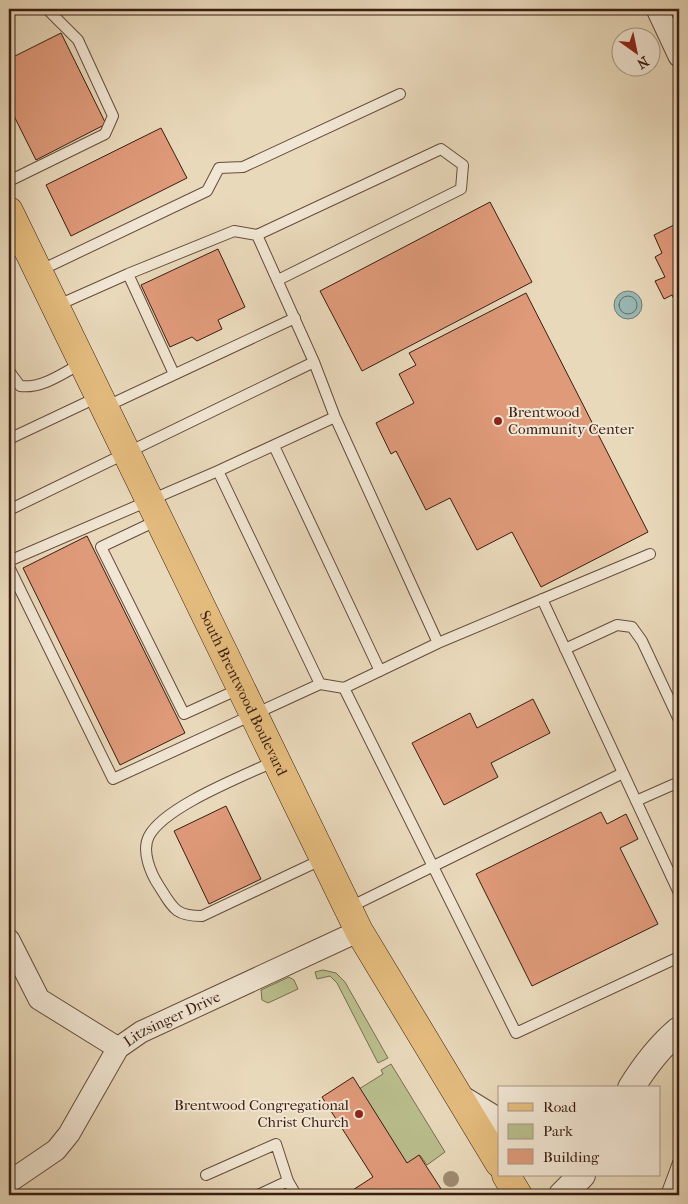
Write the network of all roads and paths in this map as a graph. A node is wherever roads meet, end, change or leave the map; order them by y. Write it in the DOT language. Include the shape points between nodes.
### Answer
graph roads {
  1 [pos="47,9"];
  2 [pos="657,9"];
  3 [pos="679,56"];
  4 [pos="400,94"];
  5 [pos="9,180"];
  6 [pos="9,211"];
  7 [pos="257,235"];
  8 [pos="38,271"];
  9 [pos="128,274"];
  10 [pos="278,280"];
  11 [pos="55,307"];
  12 [pos="294,318"];
  13 [pos="314,362"];
  14 [pos="83,363"];
  15 [pos="9,371"];
  16 [pos="174,374"];
  17 [pos="102,402"];
  18 [pos="336,417"];
  19 [pos="9,438"];
  20 [pos="274,446"];
  21 [pos="127,454"];
  22 [pos="218,471"];
  23 [pos="9,510"];
  24 [pos="154,510"];
  25 [pos="650,554"];
  26 [pos="9,561"];
  27 [pos="9,567"];
  28 [pos="542,599"];
  29 [pos="438,643"];
  30 [pos="565,649"];
  31 [pos="380,671"];
  32 [pos="320,684"];
  33 [pos="241,688"];
  34 [pos="344,688"];
  35 [pos="254,714"];
  36 [pos="679,720"];
  37 [pos="276,760"];
  38 [pos="623,774"];
  39 [pos="679,782"];
  40 [pos="636,801"];
  41 [pos="324,858"];
  42 [pos="432,867"];
  43 [pos="679,893"];
  44 [pos="354,919"];
  45 [pos="9,940"];
  46 [pos="679,957"];
  47 [pos="679,1030"];
  48 [pos="118,1048"];
  49 [pos="632,1086"];
  50 [pos="460,1098"];
  51 [pos="498,1121"];
  52 [pos="679,1160"];
  53 [pos="498,1161"];
  54 [pos="206,1175"];
  55 [pos="507,1176"];
  56 [pos="581,1176"];
  57 [pos="288,1181"];
  58 [pos="9,1182"];
  59 [pos="258,1195"];
  60 [pos="296,1195"];
  61 [pos="518,1195"];
  62 [pos="562,1195"];
  63 [pos="666,1195"];
  1 -- 5 [label="lane" via="78,40 113,116 105,134"];
  2 -- 3 [label="street"];
  4 -- 8 [label="lane" via="244,167 219,168 207,191"];
  6 -- 8 [label="main road, South Brentwood Boulevard"];
  7 -- 9 [label="lane" via="234,231"];
  7 -- 10 [label="lane"];
  7 -- 10 [label="lane" via="441,149 463,164 461,189"];
  8 -- 11 [label="main road, South Brentwood Boulevard"];
  9 -- 11 [label="lane"];
  9 -- 16 [label="lane"];
  10 -- 12 [label="lane"];
  11 -- 14 [label="main road, South Brentwood Boulevard"];
  12 -- 13 [label="lane"];
  12 -- 16 [label="lane"];
  13 -- 18 [label="lane"];
  13 -- 21 [label="lane"];
  14 -- 15 [label="lane" via="29,387 20,386"];
  14 -- 17 [label="main road, South Brentwood Boulevard"];
  16 -- 17 [label="lane"];
  17 -- 19 [label="lane"];
  17 -- 21 [label="main road, South Brentwood Boulevard"];
  18 -- 20 [label="lane"];
  18 -- 29 [label="lane"];
  20 -- 22 [label="lane"];
  20 -- 31 [label="lane"];
  21 -- 23 [label="lane"];
  21 -- 24 [label="main road, South Brentwood Boulevard"];
  22 -- 24 [label="lane"];
  22 -- 32 [label="lane"];
  24 -- 26 [label="lane"];
  24 -- 33 [label="main road, South Brentwood Boulevard"];
  24 -- 33 [label="lane" via="101,546 184,714"];
  25 -- 28 [label="lane"];
  27 -- 35 [label="lane" via="113,779"];
  28 -- 29 [label="lane"];
  28 -- 30 [label="lane"];
  29 -- 31 [label="lane"];
  30 -- 36 [label="lane" via="617,625 632,627 642,641"];
  30 -- 38 [label="lane"];
  31 -- 34 [label="lane"];
  32 -- 34 [label="lane"];
  32 -- 35 [label="lane"];
  33 -- 35 [label="main road, South Brentwood Boulevard"];
  34 -- 42 [label="lane"];
  35 -- 37 [label="main road, South Brentwood Boulevard"];
  37 -- 41 [label="main road, South Brentwood Boulevard"];
  37 -- 41 [label="lane" via="201,796 166,817 148,837 146,854 154,879 172,906 184,916 202,916"];
  38 -- 40 [label="lane"];
  38 -- 42 [label="lane"];
  39 -- 40 [label="lane"];
  40 -- 43 [label="lane"];
  41 -- 44 [label="main road, South Brentwood Boulevard"];
  42 -- 44 [label="lane"];
  42 -- 46 [label="lane" via="516,1033"];
  44 -- 48 [label="street, Litzsinger Drive" via="141,1032"];
  44 -- 50 [label="main road, South Brentwood Boulevard"];
  45 -- 48 [label="street" via="40,999"];
  47 -- 49 [label="street" via="647,1064"];
  48 -- 58 [label="street, Litzsinger Drive" via="69,1134 56,1150"];
  50 -- 51 [label="street"];
  50 -- 53 [label="main road, South Brentwood Boulevard"];
  52 -- 63 [label="lane"];
  54 -- 57 [label="lane" via="276,1144"];
  55 -- 61 [label="main road"];
  56 -- 62 [label="street"];
  57 -- 59 [label="lane"];
  57 -- 60 [label="lane"];
}
